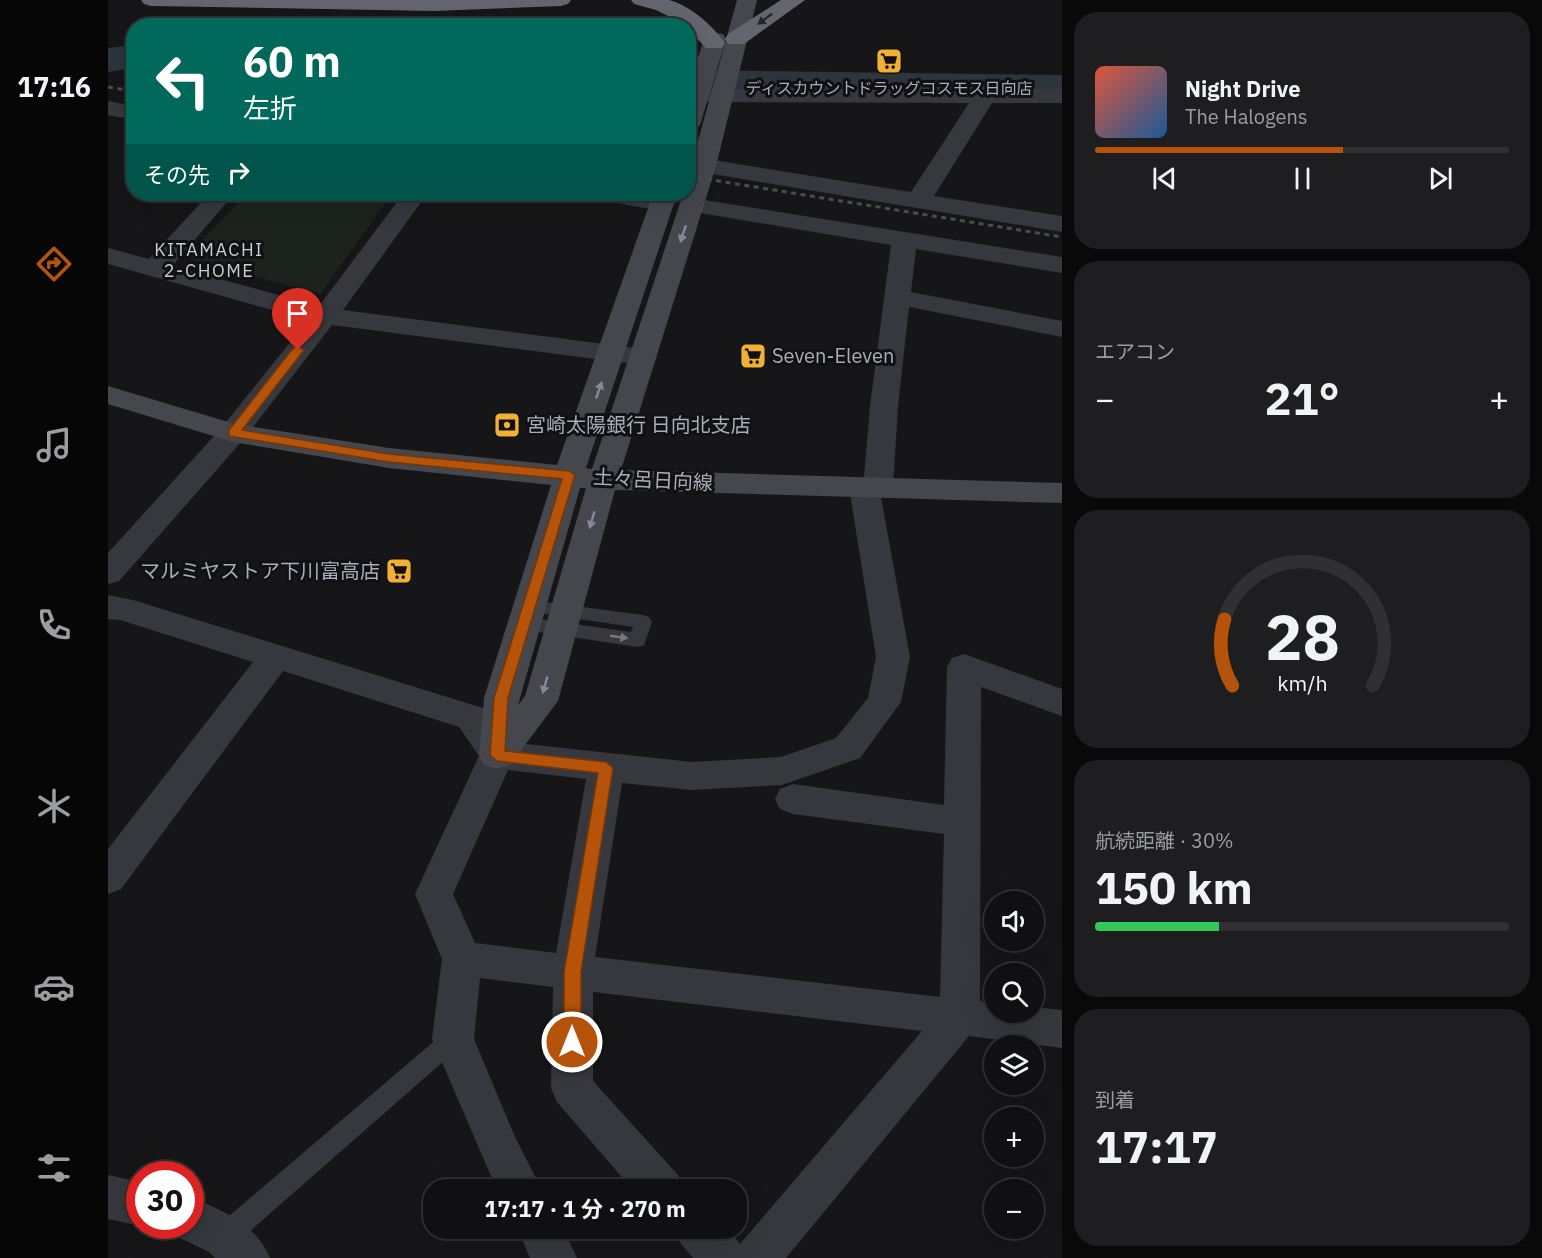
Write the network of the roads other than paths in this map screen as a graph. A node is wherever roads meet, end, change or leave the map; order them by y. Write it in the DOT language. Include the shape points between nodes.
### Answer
graph roads {
  1 [pos="151,0"];
  2 [pos="561,0"];
  3 [pos="641,0"];
  4 [pos="727,0"];
  5 [pos="747,0"];
  6 [pos="795,0"];
  7 [pos="690,18"];
  8 [pos="696,22"];
  9 [pos="736,39"];
  10 [pos="714,43"];
  11 [pos="717,70"];
  12 [pos="986,96"];
  13 [pos="1062,96"];
  14 [pos="710,97"];
  15 [pos="108,108"];
  16 [pos="126,111"];
  17 [pos="696,115"];
  18 [pos="696,164"];
  19 [pos="216,201"];
  20 [pos="410,201"];
  21 [pos="662,201"];
  22 [pos="692,201"];
  23 [pos="918,201"];
  24 [pos="692,205"];
  25 [pos="1062,224"];
  26 [pos="904,240"];
  27 [pos="108,256"];
  28 [pos="1062,265"];
  29 [pos="155,269"];
  30 [pos="898,297"];
  31 [pos="325,316"];
  32 [pos="1062,329"];
  33 [pos="611,354"];
  34 [pos="643,357"];
  35 [pos="108,395"];
  36 [pos="233,433"];
  37 [pos="569,475"];
  38 [pos="603,480"];
  39 [pos="871,488"];
  40 [pos="1062,493"];
  41 [pos="108,573"];
  42 [pos="108,607"];
  43 [pos="527,615"];
  44 [pos="564,620"];
  45 [pos="276,656"];
  46 [pos="1062,703"];
  47 [pos="497,755"];
  48 [pos="606,768"];
  49 [pos="793,799"];
  50 [pos="962,822"];
  51 [pos="108,878"];
  52 [pos="462,959"];
  53 [pos="573,972"];
  54 [pos="960,1017"];
  55 [pos="1062,1029"];
  56 [pos="453,1039"];
  57 [pos="514,1179"];
  58 [pos="652,1179"];
  59 [pos="108,1197"];
  60 [pos="126,1201"];
  61 [pos="221,1238"];
  62 [pos="544,1239"];
  63 [pos="707,1239"];
  64 [pos="554,1258"];
  65 [pos="723,1258"];
  66 [pos="757,1258"];
  1 -- 2 [label="highway" via="434,5"];
  3 -- 7 [label="highway"];
  4 -- 10 [label="street"];
  5 -- 9 [label="street"];
  6 -- 9 [label="highway, one-way"];
  8 -- 10 [label="highway"];
  9 -- 11 [label="street"];
  10 -- 11 [label="street"];
  11 -- 14 [label="street"];
  12 -- 13 [label="street"];
  12 -- 14 [label="street"];
  12 -- 23 [label="street"];
  14 -- 17 [label="street"];
  14 -- 18 [label="street"];
  15 -- 16 [label="street"];
  18 -- 23 [label="street"];
  19 -- 29 [label="street"];
  20 -- 31 [label="street"];
  21 -- 33 [label="street"];
  22 -- 24 [label="street"];
  23 -- 25 [label="street"];
  24 -- 26 [label="street"];
  24 -- 34 [label="street, one-way"];
  26 -- 28 [label="street"];
  26 -- 30 [label="street"];
  27 -- 29 [label="street"];
  29 -- 31 [label="street"];
  30 -- 32 [label="street"];
  30 -- 39 [label="street"];
  31 -- 33 [label="street"];
  31 -- 36 [label="street"];
  33 -- 34 [label="street"];
  37 -- 33 [label="street, one-way"];
  34 -- 38 [label="street"];
  35 -- 36 [label="street, 土々呂日向線"];
  36 -- 37 [label="street, 土々呂日向線" via="389,458"];
  36 -- 41 [label="street"];
  37 -- 38 [label="street, 土々呂日向線"];
  37 -- 43 [label="street"];
  38 -- 39 [label="street, 土々呂日向線"];
  38 -- 44 [label="street, one-way"];
  39 -- 40 [label="street, 土々呂日向線"];
  39 -- 48 [label="street" via="893,657 884,702 848,748 782,771 692,776"];
  42 -- 45 [label="street"];
  43 -- 44 [label="lane"];
  43 -- 47 [label="street" via="501,698"];
  44 -- 47 [label="street, one-way" via="541,701"];
  45 -- 47 [label="street" via="471,717"];
  45 -- 51 [label="street"];
  46 -- 50 [label="street" via="964,667"];
  47 -- 48 [label="street"];
  47 -- 52 [label="street" via="434,894"];
  48 -- 53 [label="street"];
  49 -- 50 [label="street"];
  50 -- 54 [label="street"];
  52 -- 53 [label="street"];
  52 -- 56 [label="street"];
  53 -- 54 [label="street"];
  53 -- 58 [label="street" via="572,1088"];
  54 -- 55 [label="street"];
  54 -- 66 [label="street"];
  56 -- 57 [label="street"];
  56 -- 61 [label="lane"];
  59 -- 60 [label="street"];
  62 -- 64 [label="street"];
  63 -- 65 [label="street"];
}
